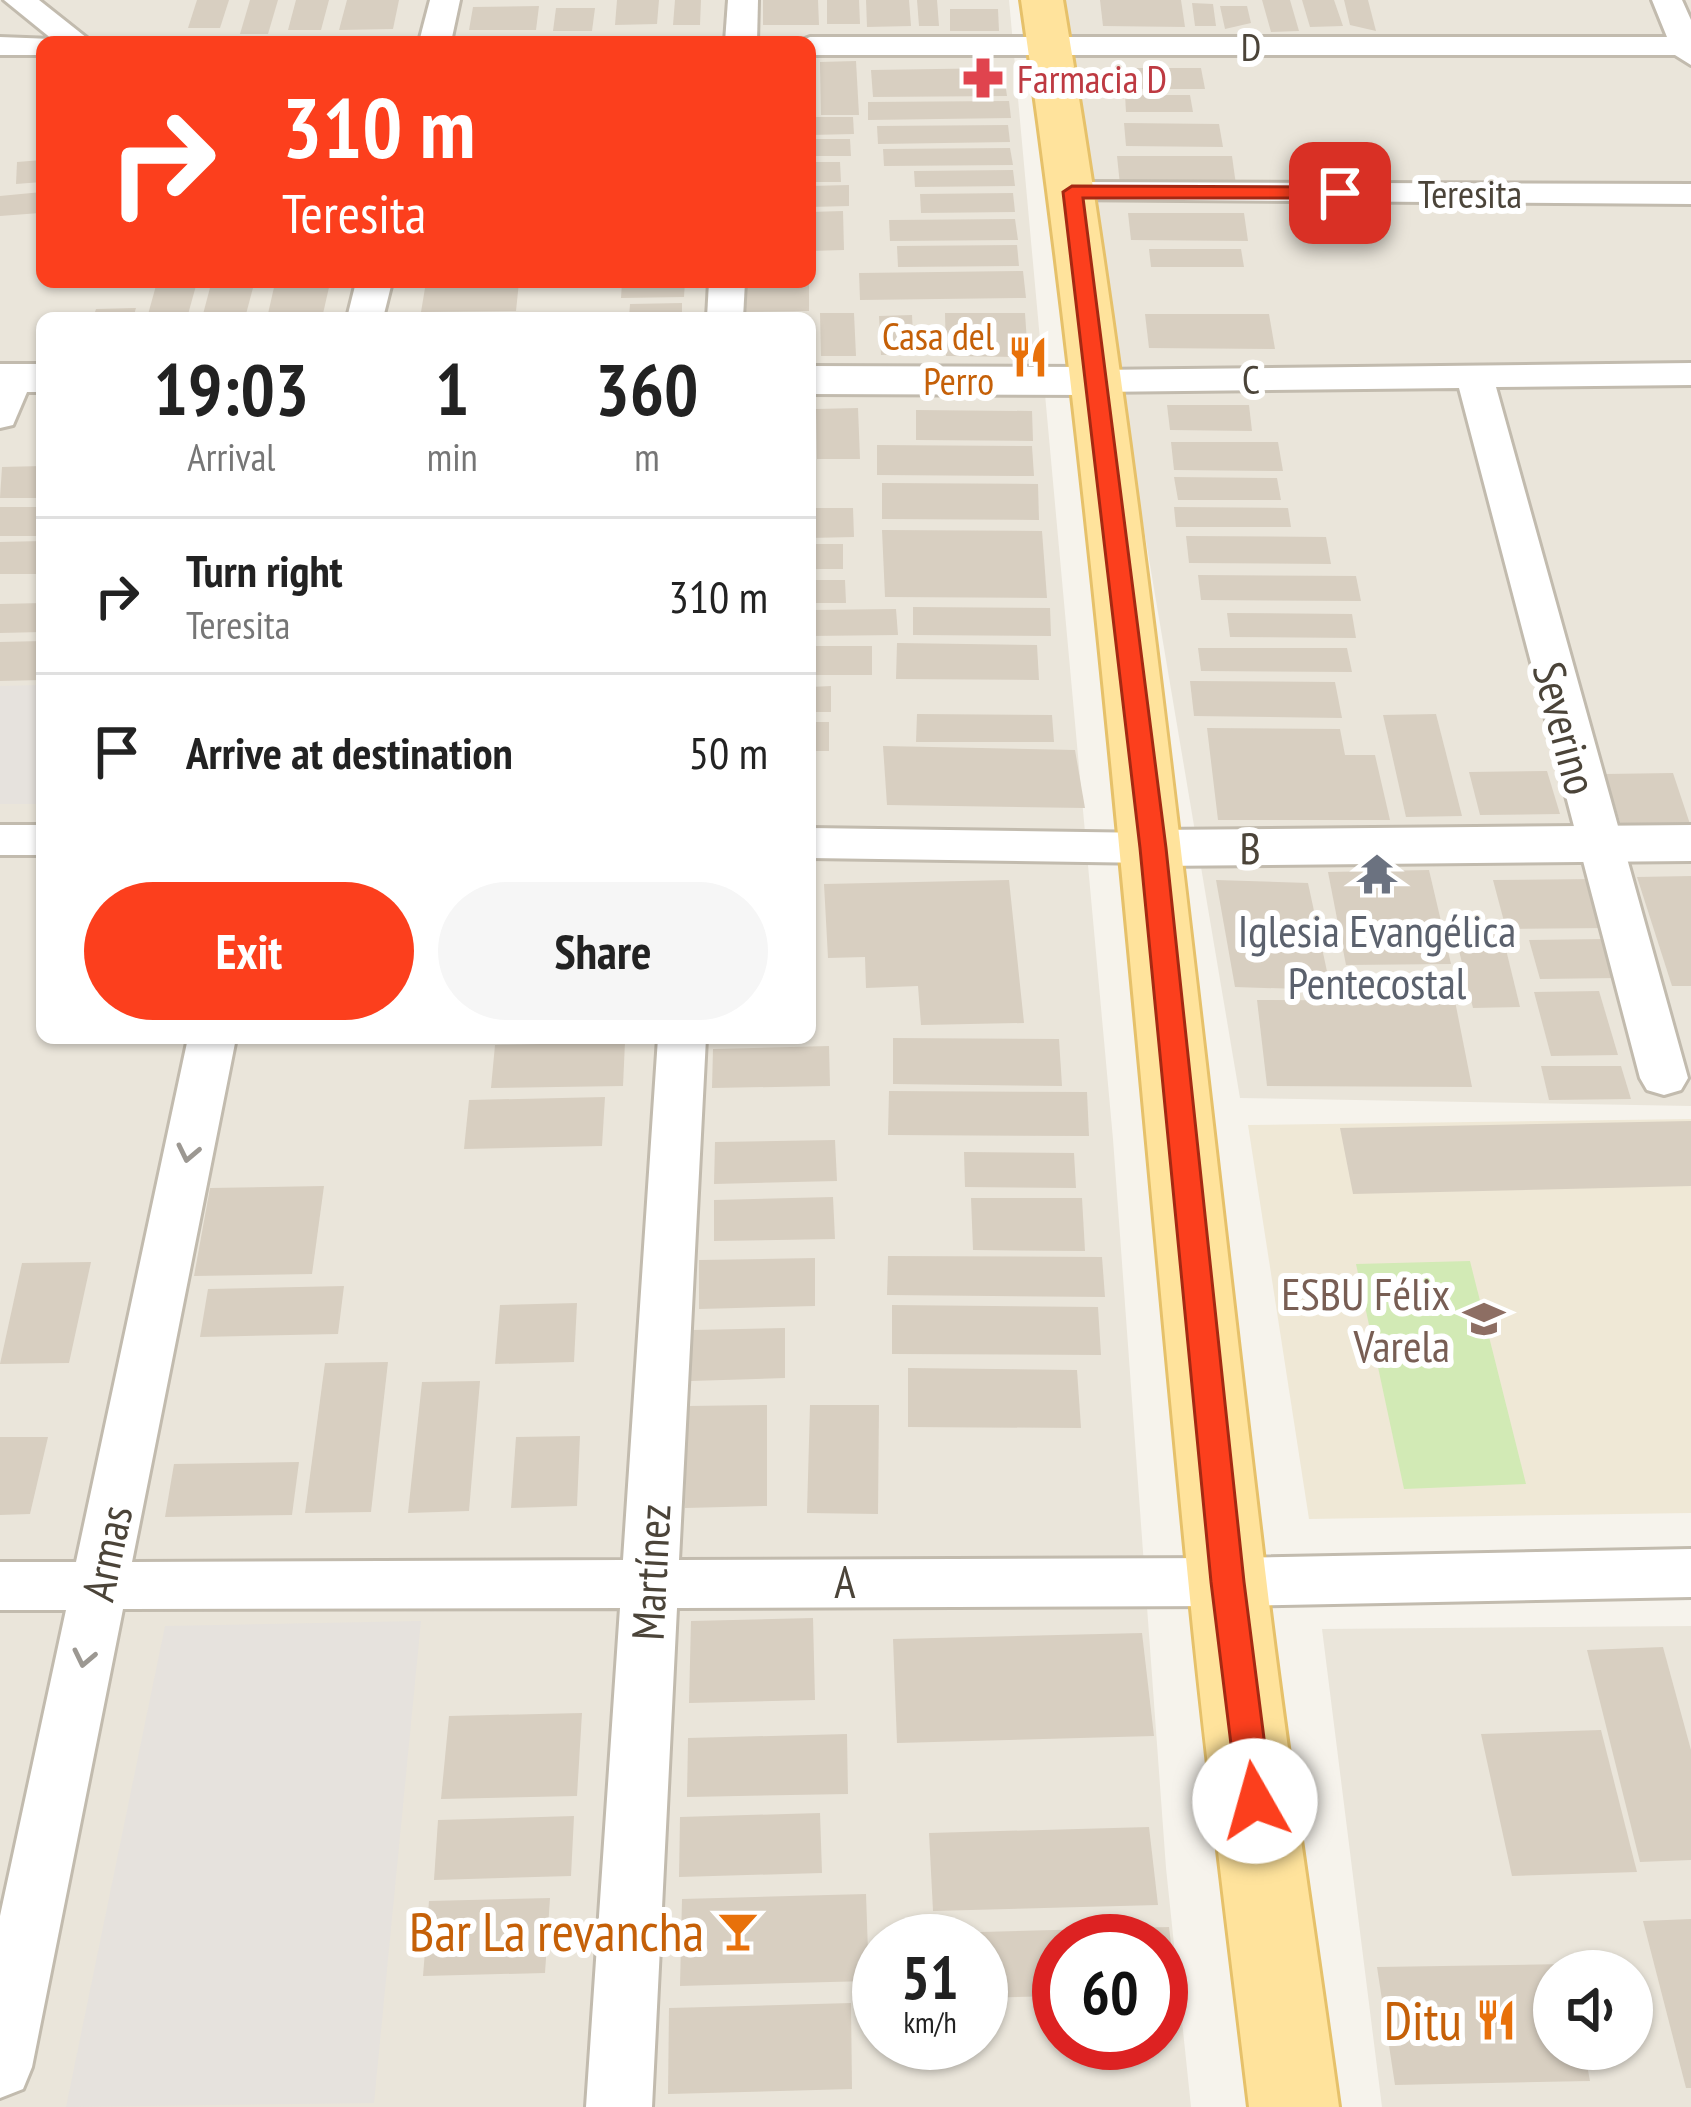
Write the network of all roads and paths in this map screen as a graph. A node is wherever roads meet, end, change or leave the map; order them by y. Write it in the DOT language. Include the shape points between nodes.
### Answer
graph roads {
  1 [pos="20,0"];
  2 [pos="445,0"];
  3 [pos="743,0"];
  4 [pos="1667,0"];
  5 [pos="1045,23"];
  6 [pos="68,36"];
  7 [pos="436,36"];
  8 [pos="741,36"];
  9 [pos="816,45"];
  10 [pos="0,46"];
  11 [pos="36,46"];
  12 [pos="1689,49"];
  13 [pos="1072,192"];
  14 [pos="1652,194"];
  15 [pos="1691,194"];
  16 [pos="1691,212"];
  17 [pos="1691,374"];
  18 [pos="1474,375"];
  19 [pos="816,380"];
  20 [pos="1096,381"];
  21 [pos="0,840"];
  22 [pos="36,840"];
  23 [pos="816,843"];
  24 [pos="1691,843"];
  25 [pos="1597,844"];
  26 [pos="1153,848"];
  27 [pos="211,1044"];
  28 [pos="682,1044"];
  29 [pos="1664,1078"];
  30 [pos="1691,1573"];
  31 [pos="650,1581"];
  32 [pos="1228,1582"];
  33 [pos="0,1586"];
  34 [pos="98,1589"];
  35 [pos="0,2067"];
  36 [pos="619,2107"];
  37 [pos="1294,2107"];
  1 -- 6 [label="street"];
  2 -- 7 [label="street"];
  3 -- 8 [label="street"];
  4 -- 12 [label="street"];
  5 -- 9 [label="street, D"];
  5 -- 12 [label="street, D"];
  5 -- 13 [label="main road"];
  10 -- 11 [label="street"];
  13 -- 14 [label="street, Teresita"];
  13 -- 20 [label="main road"];
  14 -- 15 [label="street, Teresita"];
  14 -- 16 [label="street, Teresita"];
  17 -- 18 [label="street, C"];
  18 -- 20 [label="street, C"];
  18 -- 25 [label="street, Severino"];
  19 -- 20 [label="street, C"];
  20 -- 26 [label="main road"];
  21 -- 22 [label="street"];
  23 -- 26 [label="street, B"];
  24 -- 25 [label="street, B"];
  25 -- 26 [label="street, B"];
  25 -- 29 [label="street, Severino"];
  26 -- 32 [label="main road"];
  27 -- 34 [label="street, Armas, one-way"];
  28 -- 31 [label="street, Martínez"];
  30 -- 32 [label="street, A"];
  31 -- 32 [label="street, A"];
  31 -- 34 [label="street, A"];
  31 -- 36 [label="street, Martínez"];
  32 -- 37 [label="main road"];
  33 -- 34 [label="street, A"];
  34 -- 35 [label="street, Armas, one-way"];
}
